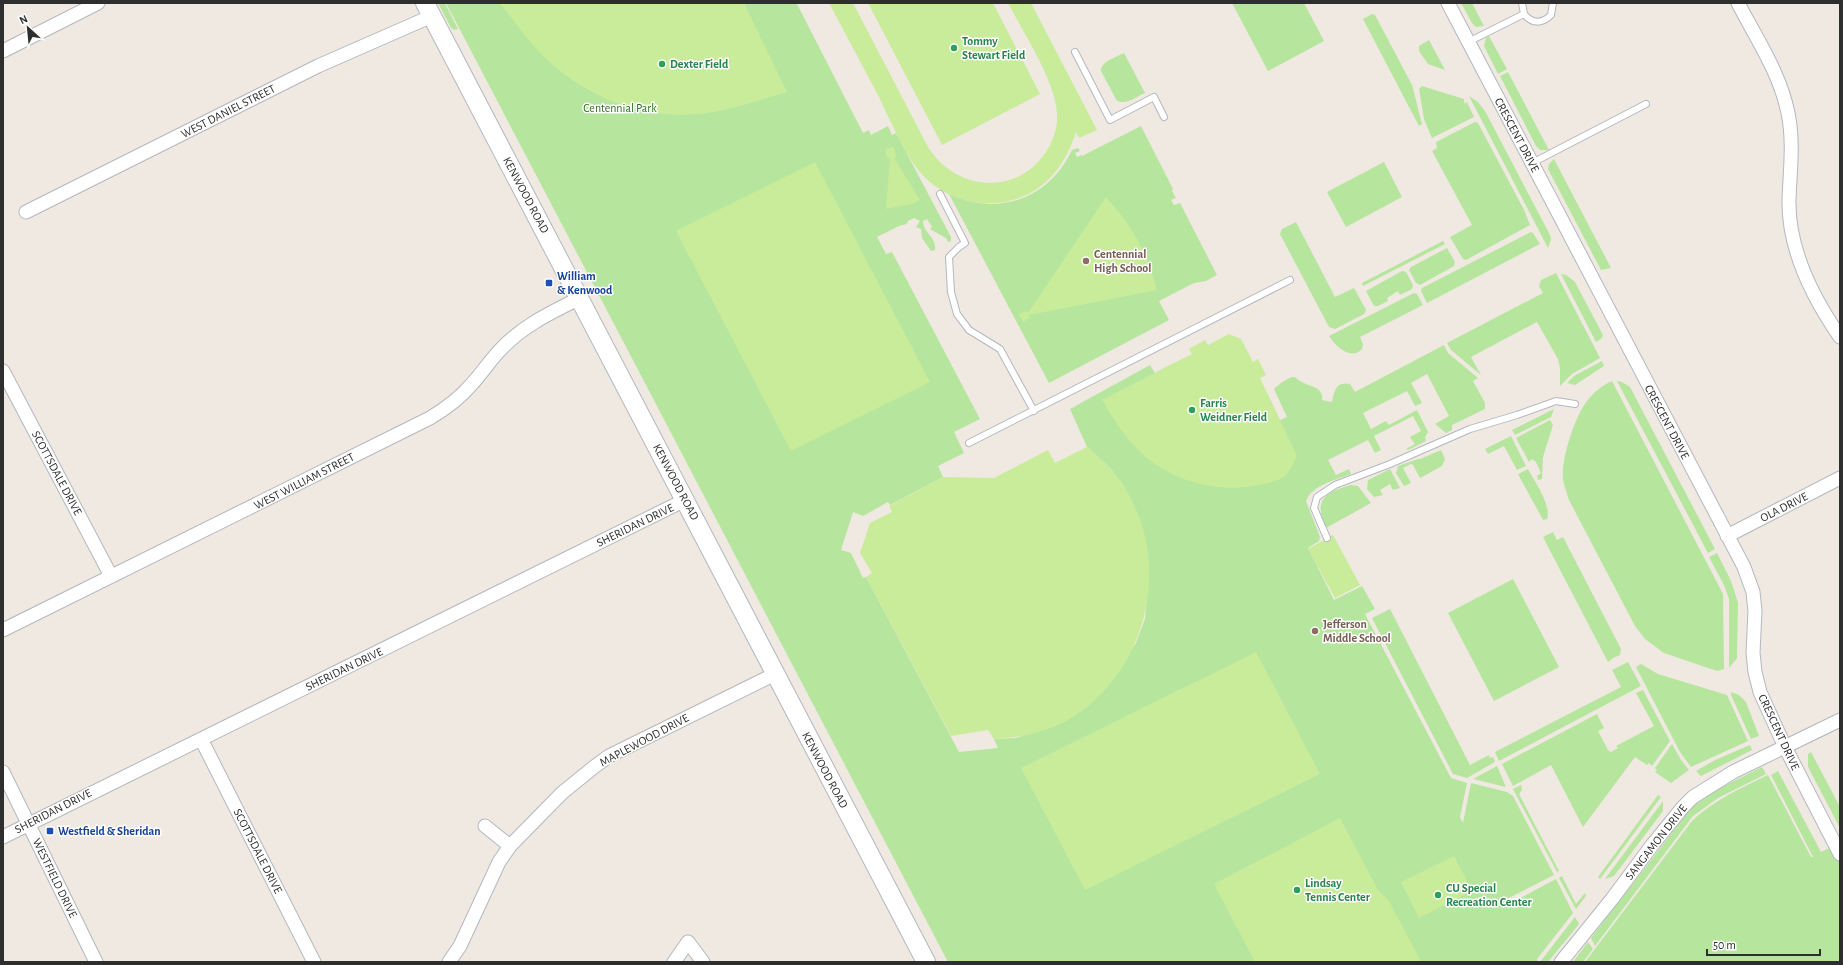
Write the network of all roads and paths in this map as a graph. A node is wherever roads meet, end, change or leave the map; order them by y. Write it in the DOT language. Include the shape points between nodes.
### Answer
graph roads {
  1 [pos="98,3"];
  2 [pos="1448,3"];
  3 [pos="1522,3"];
  4 [pos="1553,3"];
  5 [pos="1738,3"];
  6 [pos="429,9"];
  7 [pos="1524,14"];
  8 [pos="1468,42"];
  9 [pos="3,50"];
  10 [pos="1075,52"];
  11 [pos="1646,104"];
  12 [pos="1164,117"];
  13 [pos="1532,163"];
  14 [pos="940,194"];
  15 [pos="26,212"];
  16 [pos="1290,280"];
  17 [pos="580,298"];
  18 [pos="1840,337"];
  19 [pos="3,371"];
  20 [pos="1575,404"];
  21 [pos="1034,411"];
  22 [pos="968,443"];
  23 [pos="1840,478"];
  24 [pos="686,500"];
  25 [pos="1727,536"];
  26 [pos="1327,538"];
  27 [pos="111,576"];
  28 [pos="3,630"];
  29 [pos="775,674"];
  30 [pos="1840,720"];
  31 [pos="201,739"];
  32 [pos="1785,747"];
  33 [pos="3,772"];
  34 [pos="28,824"];
  35 [pos="485,826"];
  36 [pos="3,837"];
  37 [pos="510,846"];
  38 [pos="1840,854"];
  39 [pos="96,962"];
  40 [pos="314,962"];
  41 [pos="449,962"];
  42 [pos="674,962"];
  43 [pos="703,962"];
  44 [pos="926,962"];
  45 [pos="1562,962"];
  1 -- 9 [label="street"];
  2 -- 8 [label="street, CRESCENT DRIVE"];
  3 -- 7 [label="lane"];
  4 -- 7 [label="lane" via="1551,15 1543,21 1532,21"];
  5 -- 18 [label="street" via="1782,93 1792,134 1789,201 1794,243 1817,299"];
  6 -- 15 [label="street, WEST DANIEL STREET"];
  6 -- 17 [label="street, KENWOOD ROAD"];
  7 -- 8 [label="lane"];
  8 -- 13 [label="street, CRESCENT DRIVE"];
  10 -- 12 [label="lane" via="1110,120 1154,97"];
  11 -- 13 [label="lane"];
  13 -- 25 [label="street, CRESCENT DRIVE"];
  14 -- 21 [label="lane" via="965,243 949,258 957,314 969,330 1000,349"];
  16 -- 21 [label="lane"];
  17 -- 24 [label="street, KENWOOD ROAD"];
  17 -- 27 [label="street, WEST WILLIAM STREET" via="540,318 519,333 502,347 470,386 449,406 430,418"];
  19 -- 27 [label="street, SCOTTSDALE DRIVE"];
  20 -- 26 [label="lane" via="1556,401 1470,429 1335,486 1317,497 1314,508"];
  21 -- 22 [label="lane"];
  23 -- 25 [label="street, OLA DRIVE"];
  24 -- 29 [label="street, KENWOOD ROAD"];
  24 -- 31 [label="street, SHERIDAN DRIVE"];
  25 -- 32 [label="street, CRESCENT DRIVE" via="1744,567 1753,592 1755,672 1768,711"];
  27 -- 28 [label="street, WEST WILLIAM STREET"];
  29 -- 37 [label="street, MAPLEWOOD DRIVE" via="609,756 562,793"];
  29 -- 44 [label="street, KENWOOD ROAD"];
  30 -- 32 [label="street, SANGAMON DRIVE"];
  31 -- 34 [label="street, SHERIDAN DRIVE"];
  31 -- 40 [label="street, SCOTTSDALE DRIVE"];
  32 -- 38 [label="street, CRESCENT DRIVE"];
  32 -- 45 [label="street, SANGAMON DRIVE" via="1733,772 1683,806"];
  33 -- 34 [label="street, WESTFIELD DRIVE"];
  34 -- 36 [label="street, SHERIDAN DRIVE"];
  34 -- 39 [label="street, WESTFIELD DRIVE"];
  35 -- 37 [label="street"];
  37 -- 41 [label="street, MAPLEWOOD DRIVE" via="499,862 460,946"];
  42 -- 43 [label="street" via="688,942"];
}
